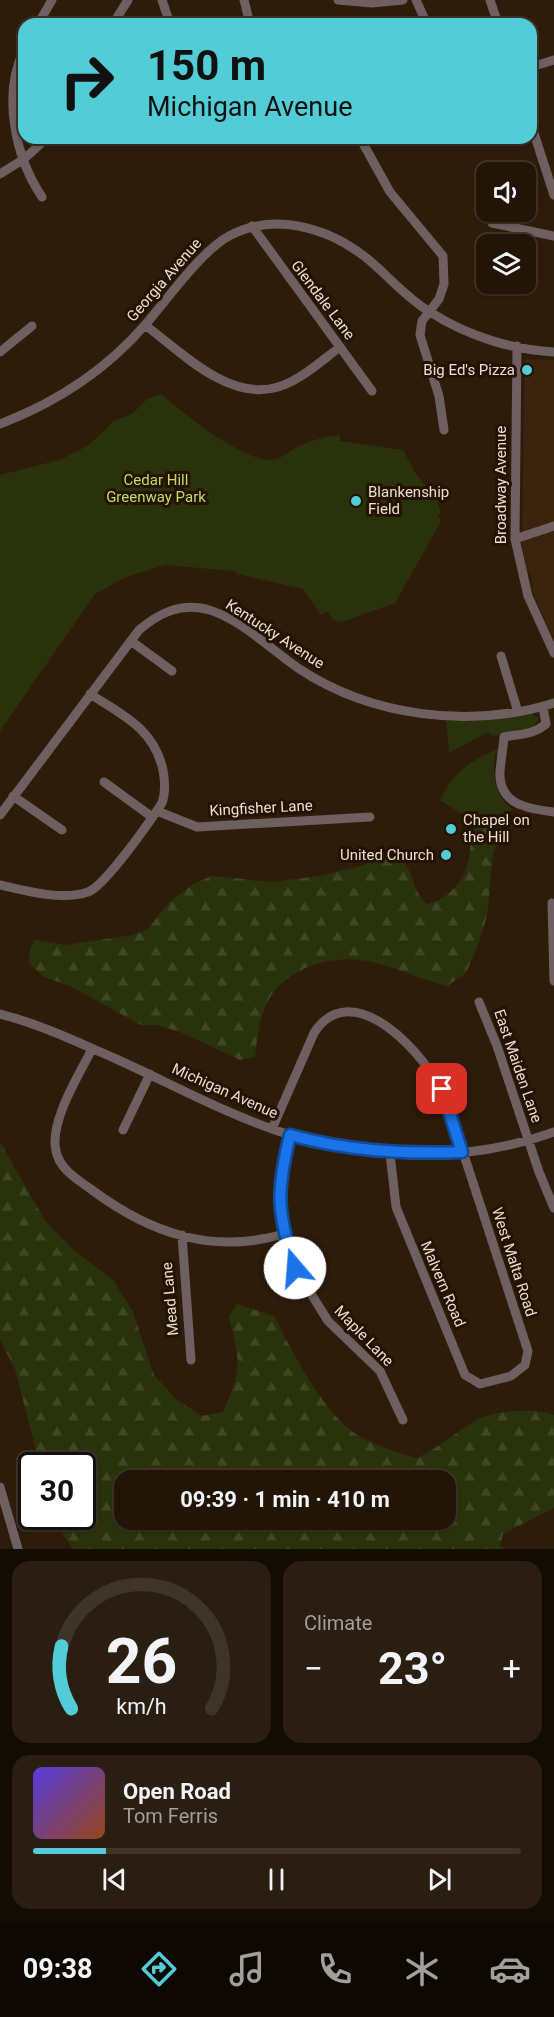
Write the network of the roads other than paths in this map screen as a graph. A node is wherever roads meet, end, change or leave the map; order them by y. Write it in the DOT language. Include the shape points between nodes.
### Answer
graph roads {
  1 [pos="52,0"];
  2 [pos="162,0"];
  3 [pos="243,0"];
  4 [pos="338,0"];
  5 [pos="403,0"];
  6 [pos="416,0"];
  7 [pos="490,0"];
  8 [pos="122,2"];
  9 [pos="42,18"];
  10 [pos="115,18"];
  11 [pos="168,18"];
  12 [pos="248,18"];
  13 [pos="424,18"];
  14 [pos="496,18"];
  15 [pos="554,60"];
  16 [pos="18,65"];
  17 [pos="537,65"];
  18 [pos="18,132"];
  19 [pos="537,143"];
  20 [pos="21,144"];
  21 [pos="40,144"];
  22 [pos="363,144"];
  23 [pos="24,159"];
  24 [pos="0,174"];
  25 [pos="554,195"];
  26 [pos="42,196"];
  27 [pos="492,223"];
  28 [pos="252,226"];
  29 [pos="554,236"];
  30 [pos="429,312"];
  31 [pos="145,325"];
  32 [pos="32,327"];
  33 [pos="517,346"];
  34 [pos="340,347"];
  35 [pos="0,352"];
  36 [pos="554,352"];
  37 [pos="372,391"];
  38 [pos="0,424"];
  39 [pos="444,430"];
  40 [pos="554,526"];
  41 [pos="515,539"];
  42 [pos="130,641"];
  43 [pos="554,653"];
  44 [pos="501,656"];
  45 [pos="172,671"];
  46 [pos="90,694"];
  47 [pos="554,703"];
  48 [pos="543,706"];
  49 [pos="518,712"];
  50 [pos="550,725"];
  51 [pos="104,782"];
  52 [pos="14,796"];
  53 [pos="554,812"];
  54 [pos="0,814"];
  55 [pos="154,814"];
  56 [pos="370,817"];
  57 [pos="62,830"];
  58 [pos="0,885"];
  59 [pos="552,903"];
  60 [pos="554,981"];
  61 [pos="479,1002"];
  62 [pos="1,1017"];
  63 [pos="92,1048"];
  64 [pos="150,1074"];
  65 [pos="272,1129"];
  66 [pos="123,1130"];
  67 [pos="554,1132"];
  68 [pos="290,1135"];
  69 [pos="528,1140"];
  70 [pos="462,1152"];
  71 [pos="390,1153"];
  72 [pos="554,1208"];
  73 [pos="284,1234"];
  74 [pos="182,1235"];
  75 [pos="191,1360"];
  76 [pos="511,1376"];
  77 [pos="403,1420"];
  78 [pos="0,1487"];
  79 [pos="18,1549"];
  1 -- 9 [label="street"];
  2 -- 11 [label="street"];
  3 -- 12 [label="street"];
  4 -- 5 [label="street"];
  6 -- 13 [label="street"];
  7 -- 14 [label="street"];
  8 -- 10 [label="street"];
  15 -- 17 [label="street"];
  16 -- 18 [label="street" via="12,104"];
  19 -- 25 [label="street"];
  20 -- 23 [label="street"];
  21 -- 23 [label="street"];
  22 -- 30 [label="street" via="390,192 442,254 444,284"];
  23 -- 24 [label="street"];
  23 -- 26 [label="street"];
  27 -- 29 [label="street"];
  28 -- 30 [label="street, Georgia Avenue" via="287,224 337,239 364,256"];
  28 -- 31 [label="street, Georgia Avenue" via="215,246"];
  28 -- 34 [label="street, Glendale Lane"];
  30 -- 33 [label="street, Georgia Avenue" via="463,330"];
  30 -- 39 [label="street" via="422,321 420,335 439,396"];
  31 -- 34 [label="street" via="216,376 256,391 299,377"];
  31 -- 38 [label="street, Georgia Avenue" via="102,367 25,414"];
  32 -- 35 [label="street"];
  33 -- 36 [label="street, Georgia Avenue"];
  33 -- 41 [label="street, Broadway Avenue"];
  34 -- 37 [label="street, Glendale Lane"];
  40 -- 41 [label="street"];
  41 -- 43 [label="street, Broadway Avenue" via="528,596"];
  42 -- 45 [label="street"];
  42 -- 46 [label="street, Kentucky Avenue"];
  42 -- 49 [label="street, Kentucky Avenue" via="150,620 163,613 182,608 204,609 228,618 313,677 370,702 446,716"];
  44 -- 49 [label="street"];
  46 -- 52 [label="street, Kentucky Avenue"];
  46 -- 55 [label="street" via="156,745 165,793"];
  47 -- 48 [label="street, Kentucky Avenue"];
  48 -- 49 [label="street, Kentucky Avenue"];
  48 -- 50 [label="street"];
  50 -- 53 [label="street" via="535,733 504,737 500,778 511,799 527,809"];
  51 -- 55 [label="street, Kingfisher Lane"];
  52 -- 54 [label="street, Kentucky Avenue"];
  52 -- 57 [label="street"];
  55 -- 56 [label="street, Kingfisher Lane" via="196,827"];
  55 -- 58 [label="street" via="92,890 56,894"];
  59 -- 60 [label="street"];
  61 -- 69 [label="street, East Maiden Lane"];
  62 -- 63 [label="street, Michigan Avenue" via="49,1029"];
  63 -- 64 [label="street, Michigan Avenue"];
  63 -- 74 [label="street" via="56,1127 58,1158 70,1174 114,1206"];
  64 -- 65 [label="street, Michigan Avenue"];
  64 -- 66 [label="street"];
  65 -- 68 [label="street, Michigan Avenue"];
  65 -- 70 [label="street, West Malta Road" via="321,1022 350,1010 368,1014 424,1062 442,1089"];
  67 -- 69 [label="street, Michigan Avenue"];
  68 -- 71 [label="street, Michigan Avenue" via="333,1146"];
  68 -- 73 [label="street, Maple Lane" via="278,1198"];
  69 -- 70 [label="street, Michigan Avenue"];
  69 -- 72 [label="street, East Maiden Lane"];
  70 -- 71 [label="street, Michigan Avenue"];
  70 -- 76 [label="street, West Malta Road" via="528,1351 525,1365"];
  71 -- 76 [label="street, Malvern Road" via="396,1207 465,1375 480,1384"];
  73 -- 74 [label="street" via="237,1244"];
  73 -- 77 [label="street, Maple Lane" via="295,1268 312,1298 339,1333 380,1371"];
  74 -- 75 [label="street, Mead Lane"];
  78 -- 79 [label="street"];
}
